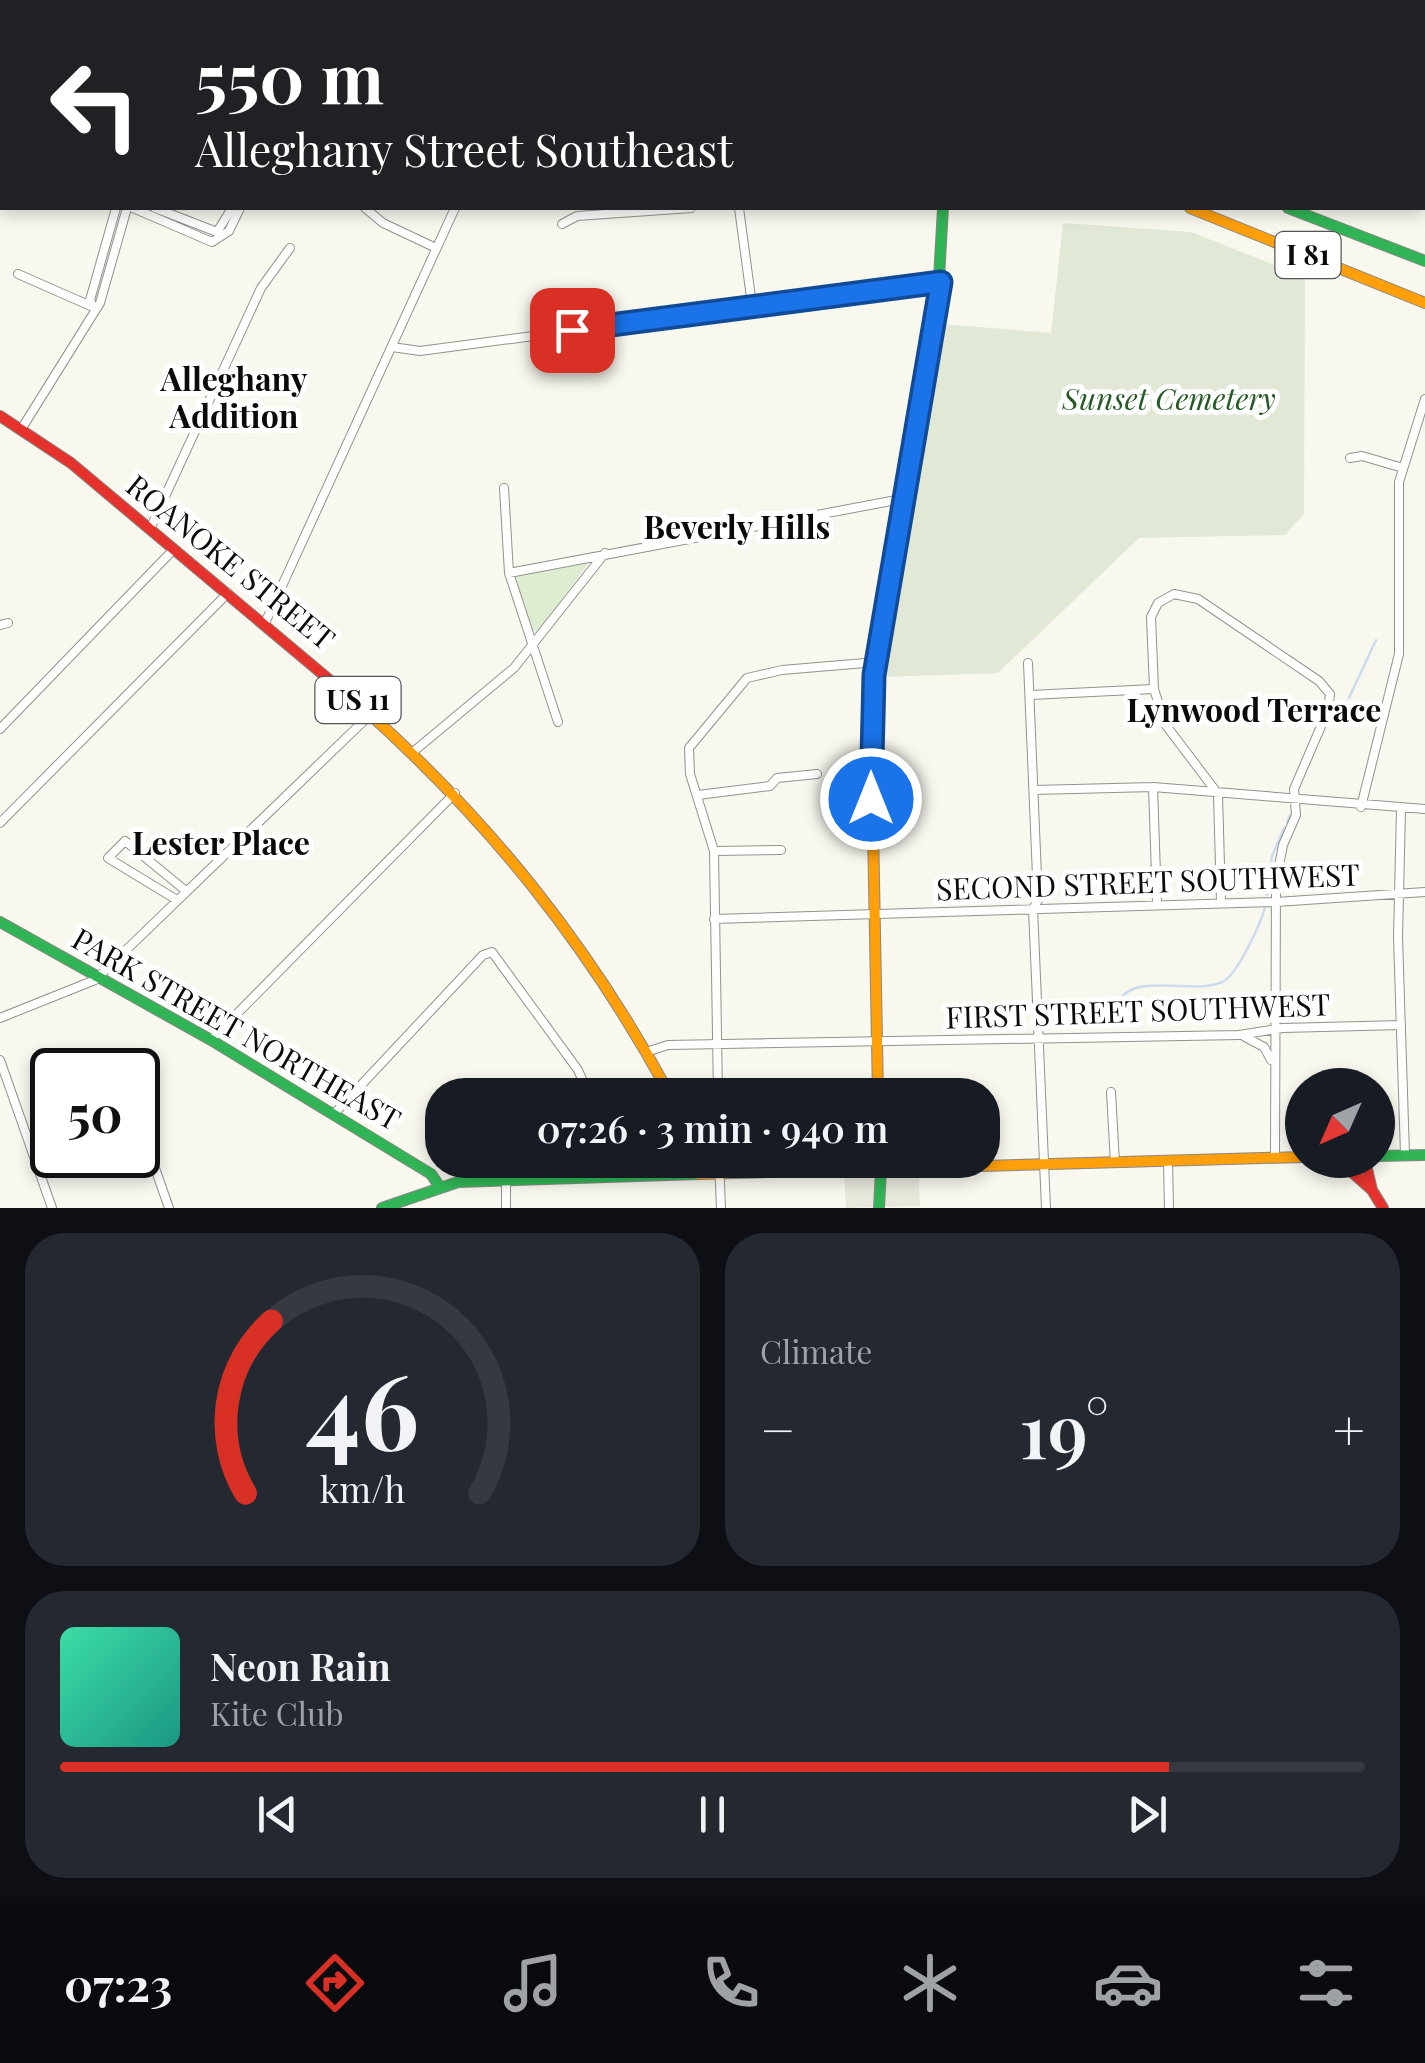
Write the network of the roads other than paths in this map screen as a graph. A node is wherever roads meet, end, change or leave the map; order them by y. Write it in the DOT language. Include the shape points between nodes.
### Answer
graph roads {
  1 [pos="115,210"];
  2 [pos="129,210"];
  3 [pos="135,210"];
  4 [pos="160,210"];
  5 [pos="231,210"];
  6 [pos="238,210"];
  7 [pos="367,210"];
  8 [pos="454,210"];
  9 [pos="662,210"];
  10 [pos="739,210"];
  11 [pos="943,210"];
  12 [pos="1195,210"];
  13 [pos="1293,210"];
  14 [pos="562,224"];
  15 [pos="219,236"];
  16 [pos="290,248"];
  17 [pos="436,248"];
  18 [pos="1425,261"];
  19 [pos="18,274"];
  20 [pos="941,282"];
  21 [pos="1425,302"];
  22 [pos="752,305"];
  23 [pos="93,306"];
  24 [pos="392,347"];
  25 [pos="1425,400"];
  26 [pos="0,416"];
  27 [pos="1421,421"];
  28 [pos="22,428"];
  29 [pos="1350,458"];
  30 [pos="1402,468"];
  31 [pos="504,488"];
  32 [pos="907,498"];
  33 [pos="150,530"];
  34 [pos="174,549"];
  35 [pos="605,553"];
  36 [pos="509,573"];
  37 [pos="228,593"];
  38 [pos="264,623"];
  39 [pos="532,644"];
  40 [pos="876,662"];
  41 [pos="1028,663"];
  42 [pos="1154,690"];
  43 [pos="1030,694"];
  44 [pos="372,713"];
  45 [pos="558,722"];
  46 [pos="0,729"];
  47 [pos="413,752"];
  48 [pos="817,774"];
  49 [pos="1153,787"];
  50 [pos="1034,790"];
  51 [pos="455,793"];
  52 [pos="1218,794"];
  53 [pos="698,795"];
  54 [pos="1296,802"];
  55 [pos="1361,807"];
  56 [pos="1425,809"];
  57 [pos="1401,810"];
  58 [pos="0,824"];
  59 [pos="781,850"];
  60 [pos="714,851"];
  61 [pos="186,891"];
  62 [pos="1425,892"];
  63 [pos="1401,896"];
  64 [pos="176,900"];
  65 [pos="1220,902"];
  66 [pos="1276,902"];
  67 [pos="1157,904"];
  68 [pos="1033,910"];
  69 [pos="872,916"];
  70 [pos="714,919"];
  71 [pos="0,922"];
  72 [pos="98,976"];
  73 [pos="2,1016"];
  74 [pos="1401,1024"];
  75 [pos="1274,1030"];
  76 [pos="1238,1035"];
  77 [pos="1036,1038"];
  78 [pos="211,1040"];
  79 [pos="876,1044"];
  80 [pos="717,1045"];
  81 [pos="648,1051"];
  82 [pos="0,1060"];
  83 [pos="1273,1064"];
  84 [pos="582,1078"];
  85 [pos="662,1078"];
  86 [pos="718,1078"];
  87 [pos="877,1078"];
  88 [pos="1111,1092"];
  89 [pos="334,1114"];
  90 [pos="1395,1155"];
  91 [pos="1405,1155"];
  92 [pos="1425,1155"];
  93 [pos="1275,1157"];
  94 [pos="1285,1157"];
  95 [pos="1168,1161"];
  96 [pos="1114,1162"];
  97 [pos="1000,1165"];
  98 [pos="1042,1165"];
  99 [pos="159,1178"];
  100 [pos="567,1178"];
  101 [pos="719,1178"];
  102 [pos="880,1178"];
  103 [pos="1358,1178"];
  104 [pos="1369,1178"];
  105 [pos="506,1180"];
  106 [pos="440,1187"];
  107 [pos="1372,1190"];
  108 [pos="52,1208"];
  109 [pos="170,1208"];
  110 [pos="382,1208"];
  111 [pos="506,1208"];
  112 [pos="721,1208"];
  113 [pos="880,1208"];
  114 [pos="1046,1208"];
  115 [pos="1169,1208"];
  116 [pos="1384,1208"];
  1 -- 23 [label="street"];
  2 -- 23 [label="street" via="100,303"];
  3 -- 15 [label="street" via="203,239"];
  4 -- 15 [label="street"];
  5 -- 15 [label="street"];
  6 -- 15 [label="street"];
  7 -- 17 [label="street"];
  8 -- 17 [label="street"];
  9 -- 14 [label="street" via="576,216"];
  10 -- 22 [label="street"];
  11 -- 20 [label="main road"];
  12 -- 21 [label="main road, I 81"];
  13 -- 18 [label="main road, I 81"];
  16 -- 33 [label="street" via="261,288"];
  17 -- 24 [label="street"];
  19 -- 23 [label="street"];
  20 -- 22 [label="street"];
  20 -- 32 [label="main road"];
  22 -- 24 [label="street" via="420,351"];
  23 -- 28 [label="street"];
  24 -- 38 [label="street"];
  25 -- 27 [label="street"];
  26 -- 28 [label="main road, ROANOKE STREET / US 11"];
  27 -- 30 [label="street"];
  28 -- 33 [label="main road, ROANOKE STREET / US 11"];
  29 -- 30 [label="street"];
  30 -- 55 [label="street" via="1398,654"];
  31 -- 36 [label="street"];
  32 -- 35 [label="street"];
  32 -- 40 [label="main road"];
  33 -- 34 [label="main road, ROANOKE STREET / US 11"];
  34 -- 37 [label="main road, ROANOKE STREET / US 11"];
  34 -- 46 [label="street"];
  35 -- 36 [label="street"];
  35 -- 39 [label="street"];
  36 -- 39 [label="street"];
  37 -- 38 [label="main road, ROANOKE STREET / US 11"];
  37 -- 58 [label="street"];
  38 -- 44 [label="main road, ROANOKE STREET / US 11"];
  39 -- 45 [label="street"];
  39 -- 47 [label="street" via="500,681"];
  40 -- 53 [label="street" via="766,672 740,682 689,748"];
  40 -- 69 [label="main road" via="870,720"];
  41 -- 43 [label="street"];
  42 -- 43 [label="street"];
  42 -- 52 [label="street" via="1166,724"];
  42 -- 54 [label="street" via="1151,617 1165,597 1185,594 1318,680 1330,694 1328,710 1294,789"];
  43 -- 50 [label="street"];
  44 -- 47 [label="main road, ROANOKE STREET / US 11"];
  44 -- 61 [label="street"];
  47 -- 51 [label="main road, ROANOKE STREET / US 11"];
  48 -- 53 [label="street"];
  49 -- 50 [label="street"];
  49 -- 52 [label="street"];
  49 -- 67 [label="street"];
  50 -- 68 [label="street"];
  51 -- 78 [label="street"];
  51 -- 81 [label="main road, ROANOKE STREET / US 11" via="520,862"];
  52 -- 54 [label="street"];
  52 -- 65 [label="street"];
  53 -- 60 [label="street"];
  54 -- 55 [label="street"];
  54 -- 66 [label="street" via="1278,863"];
  55 -- 57 [label="street"];
  56 -- 57 [label="street"];
  57 -- 63 [label="street"];
  59 -- 60 [label="street"];
  60 -- 70 [label="street"];
  61 -- 64 [label="street"];
  61 -- 64 [label="street" via="125,841 108,858"];
  62 -- 63 [label="street, SECOND STREET SOUTHWEST"];
  63 -- 66 [label="street, SECOND STREET SOUTHWEST"];
  63 -- 74 [label="street"];
  64 -- 72 [label="street"];
  65 -- 66 [label="street, SECOND STREET SOUTHWEST"];
  65 -- 67 [label="street, SECOND STREET SOUTHWEST"];
  66 -- 75 [label="street"];
  67 -- 68 [label="street, SECOND STREET SOUTHWEST"];
  68 -- 69 [label="street, SECOND STREET SOUTHWEST"];
  68 -- 77 [label="street"];
  69 -- 70 [label="street, SECOND STREET SOUTHWEST"];
  69 -- 79 [label="main road"];
  70 -- 80 [label="street"];
  71 -- 72 [label="main road, PARK STREET NORTHEAST"];
  72 -- 73 [label="street"];
  72 -- 78 [label="main road, PARK STREET NORTHEAST"];
  74 -- 75 [label="street, FIRST STREET SOUTHWEST"];
  74 -- 91 [label="street"];
  75 -- 76 [label="street, FIRST STREET SOUTHWEST"];
  75 -- 83 [label="street"];
  76 -- 77 [label="street, FIRST STREET SOUTHWEST"];
  76 -- 83 [label="street" via="1264,1048"];
  77 -- 79 [label="street, FIRST STREET SOUTHWEST"];
  77 -- 98 [label="street"];
  78 -- 89 [label="main road, PARK STREET NORTHEAST"];
  79 -- 80 [label="street, FIRST STREET SOUTHWEST"];
  79 -- 87 [label="main road"];
  80 -- 81 [label="street, FIRST STREET SOUTHWEST"];
  80 -- 86 [label="street"];
  81 -- 85 [label="main road, ROANOKE STREET / US 11"];
  82 -- 108 [label="street"];
  83 -- 93 [label="street"];
  84 -- 89 [label="street" via="492,952"];
  88 -- 96 [label="street"];
  89 -- 106 [label="main road, PARK STREET NORTHEAST" via="431,1174"];
  90 -- 91 [label="main road"];
  91 -- 92 [label="main road"];
  93 -- 94 [label="main road"];
  93 -- 95 [label="main road"];
  95 -- 96 [label="main road"];
  95 -- 115 [label="street"];
  96 -- 98 [label="main road"];
  97 -- 98 [label="main road"];
  98 -- 114 [label="street"];
  99 -- 109 [label="street"];
  100 -- 105 [label="main road"];
  101 -- 112 [label="street"];
  102 -- 113 [label="main road"];
  103 -- 107 [label="main road"];
  104 -- 107 [label="main road"];
  105 -- 106 [label="main road"];
  105 -- 111 [label="street"];
  106 -- 110 [label="main road"];
  107 -- 116 [label="main road"];
}
